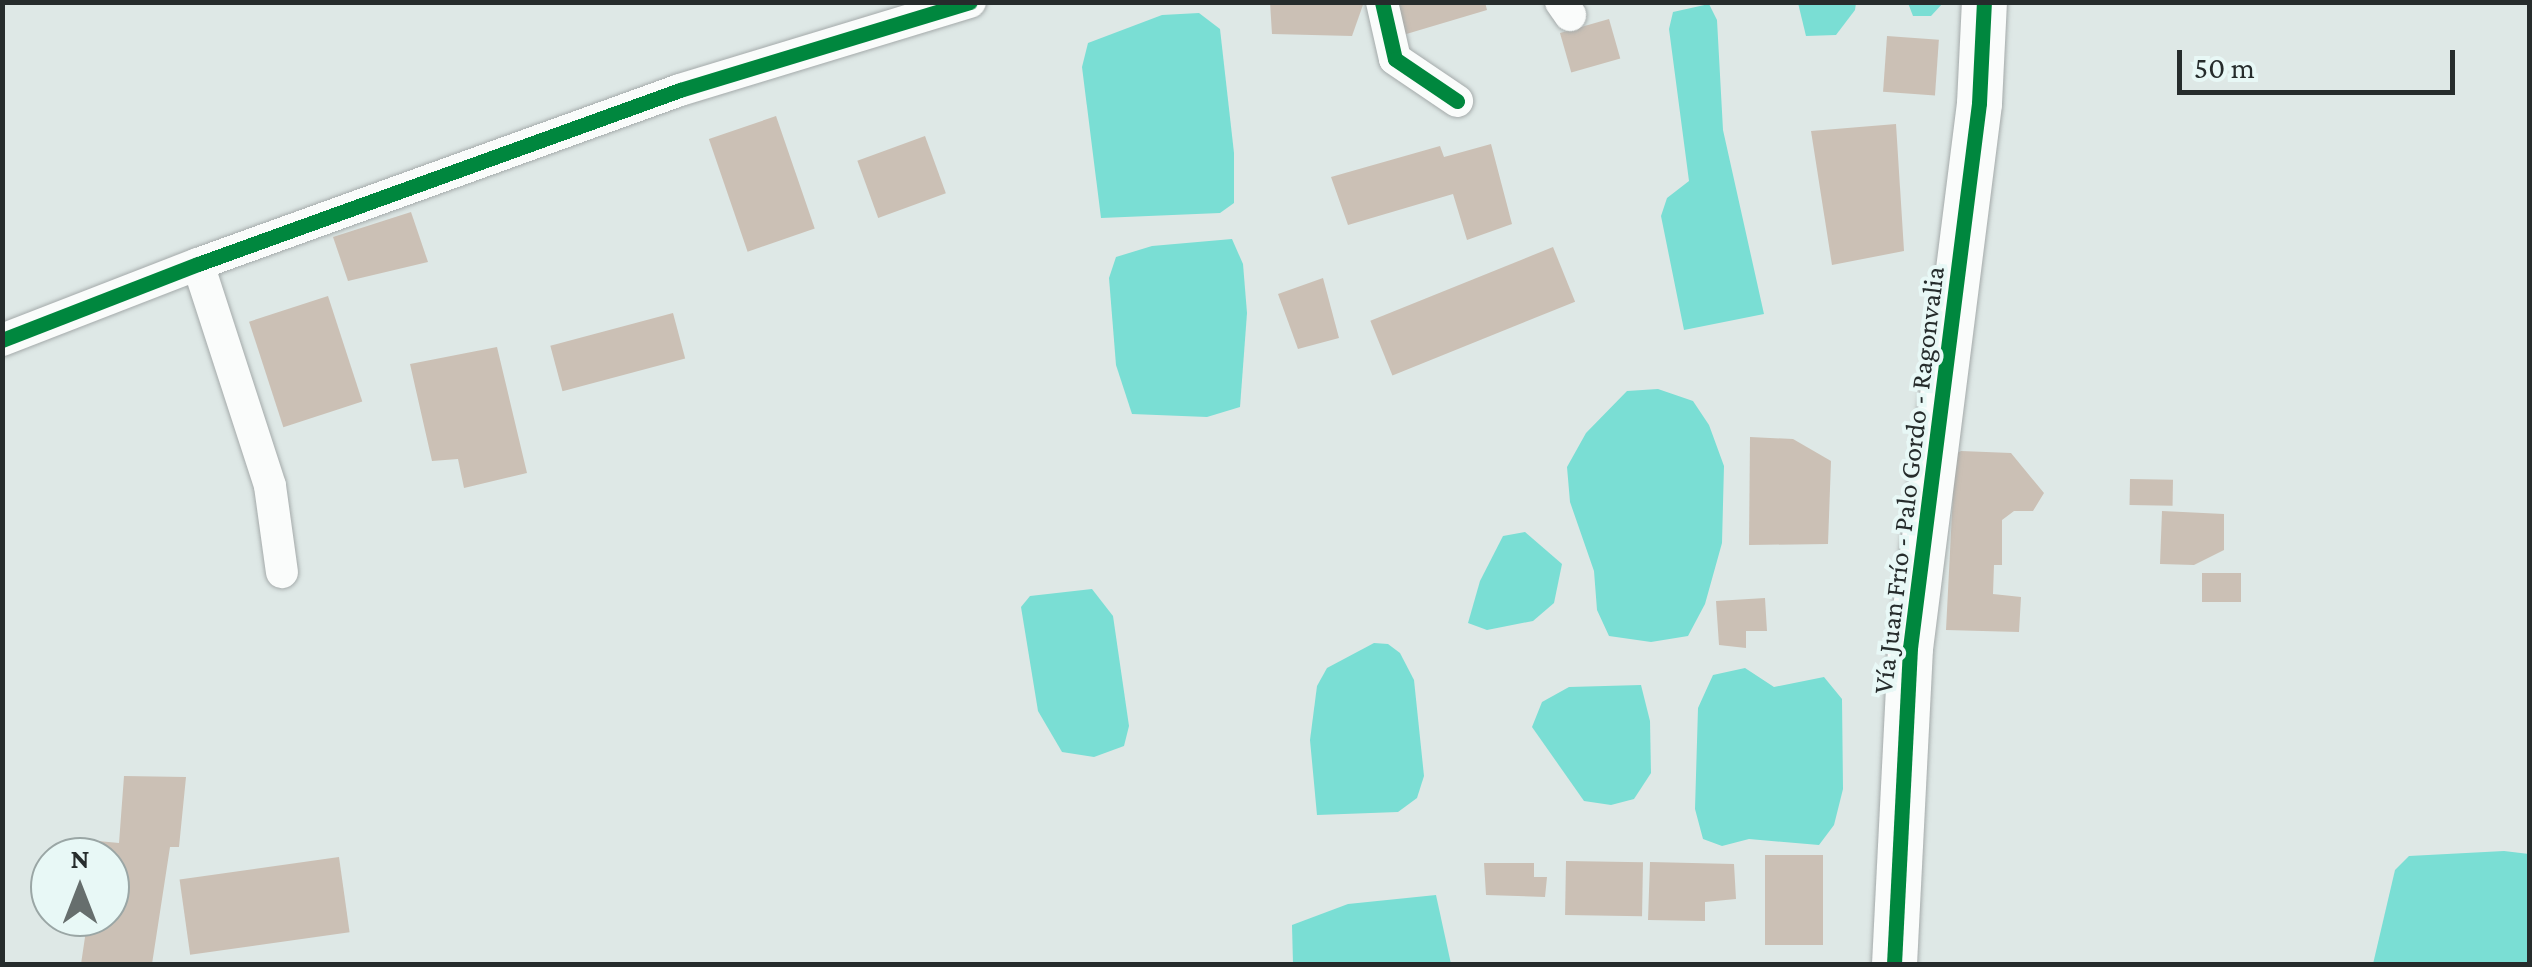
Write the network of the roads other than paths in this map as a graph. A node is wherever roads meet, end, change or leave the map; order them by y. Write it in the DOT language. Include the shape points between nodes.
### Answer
graph roads {
  1 [pos="970,2"];
  2 [pos="1382,2"];
  3 [pos="1984,2"];
  4 [pos="1458,101"];
  5 [pos="198,264"];
  6 [pos="2,340"];
  7 [pos="282,572"];
  8 [pos="1894,964"];
  1 -- 5 [label="street" via="680,90"];
  2 -- 4 [label="street" via="1395,59"];
  3 -- 8 [label="street, Vía Juan Frío - Palo Gordo - Ragonvalia" via="1979,103 1910,648"];
  5 -- 6 [label="street"];
  5 -- 7 [label="street" via="270,486"];
}
